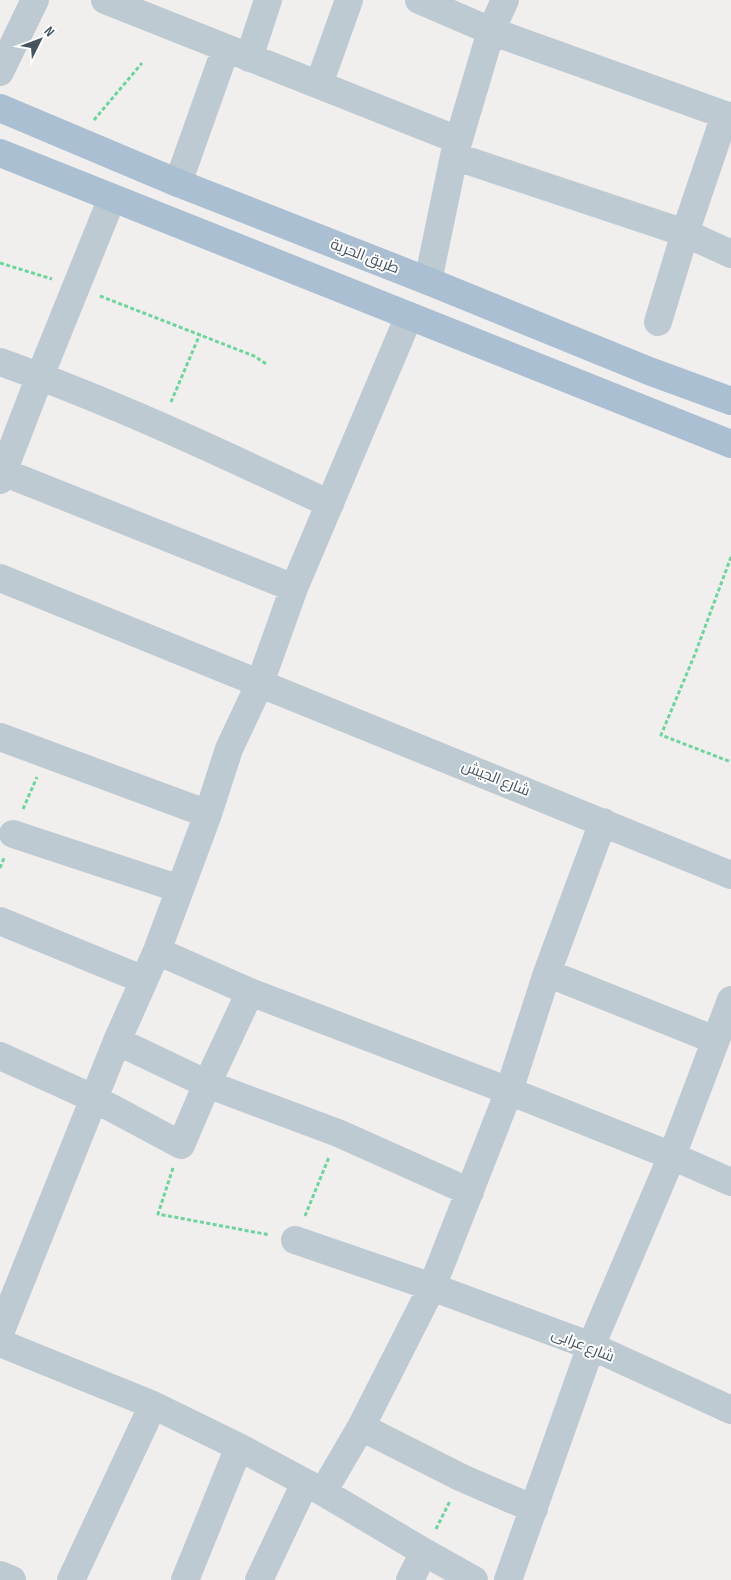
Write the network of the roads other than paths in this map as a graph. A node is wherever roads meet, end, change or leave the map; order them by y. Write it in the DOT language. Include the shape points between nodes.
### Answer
graph roads {
  1 [pos="35,0"];
  2 [pos="105,0"];
  3 [pos="268,0"];
  4 [pos="349,0"];
  5 [pos="419,0"];
  6 [pos="505,0"];
  7 [pos="490,31"];
  8 [pos="238,53"];
  9 [pos="0,72"];
  10 [pos="319,84"];
  11 [pos="0,108"];
  12 [pos="728,116"];
  13 [pos="456,148"];
  14 [pos="0,153"];
  15 [pos="178,182"];
  16 [pos="112,198"];
  17 [pos="685,233"];
  18 [pos="731,254"];
  19 [pos="428,281"];
  20 [pos="409,316"];
  21 [pos="658,322"];
  22 [pos="0,362"];
  23 [pos="40,376"];
  24 [pos="731,401"];
  25 [pos="731,444"];
  26 [pos="2,476"];
  27 [pos="330,504"];
  28 [pos="0,578"];
  29 [pos="294,588"];
  30 [pos="260,683"];
  31 [pos="0,737"];
  32 [pos="208,814"];
  33 [pos="603,822"];
  34 [pos="13,834"];
  35 [pos="731,875"];
  36 [pos="180,889"];
  37 [pos="0,921"];
  38 [pos="157,951"];
  39 [pos="547,973"];
  40 [pos="144,980"];
  41 [pos="250,992"];
  42 [pos="731,1000"];
  43 [pos="715,1040"];
  44 [pos="117,1041"];
  45 [pos="0,1056"];
  46 [pos="207,1084"];
  47 [pos="509,1091"];
  48 [pos="95,1099"];
  49 [pos="672,1156"];
  50 [pos="731,1182"];
  51 [pos="470,1192"];
  52 [pos="295,1240"];
  53 [pos="432,1287"];
  54 [pos="0,1333"];
  55 [pos="0,1343"];
  56 [pos="591,1346"];
  57 [pos="153,1405"];
  58 [pos="731,1410"];
  59 [pos="361,1427"];
  60 [pos="238,1447"];
  61 [pos="314,1488"];
  62 [pos="534,1509"];
  63 [pos="424,1552"];
  64 [pos="0,1575"];
  65 [pos="12,1580"];
  66 [pos="71,1580"];
  67 [pos="185,1580"];
  68 [pos="259,1580"];
  69 [pos="410,1580"];
  70 [pos="474,1580"];
  71 [pos="508,1580"];
  1 -- 9 [label="street"];
  2 -- 8 [label="street"];
  3 -- 8 [label="street"];
  4 -- 10 [label="street"];
  5 -- 7 [label="street"];
  6 -- 7 [label="street"];
  7 -- 12 [label="street"];
  7 -- 13 [label="street"];
  8 -- 10 [label="street"];
  8 -- 15 [label="street"];
  10 -- 13 [label="street"];
  11 -- 15 [label="main road, طريق الحرية"];
  12 -- 17 [label="street"];
  13 -- 17 [label="street"];
  13 -- 19 [label="street"];
  14 -- 16 [label="main road"];
  15 -- 19 [label="main road, طريق الحرية"];
  16 -- 20 [label="main road"];
  16 -- 23 [label="street"];
  17 -- 18 [label="street"];
  17 -- 21 [label="street"];
  19 -- 24 [label="main road, طريق الحرية" via="640,368"];
  20 -- 25 [label="main road"];
  20 -- 27 [label="street"];
  22 -- 23 [label="street"];
  23 -- 26 [label="street"];
  23 -- 27 [label="street" via="161,425"];
  26 -- 29 [label="street"];
  27 -- 29 [label="street"];
  28 -- 30 [label="street, شارع الجيش"];
  29 -- 30 [label="street"];
  30 -- 32 [label="street" via="229,749"];
  30 -- 33 [label="street, شارع الجيش"];
  31 -- 32 [label="street"];
  32 -- 36 [label="street"];
  33 -- 35 [label="street, شارع الجيش"];
  33 -- 39 [label="street"];
  34 -- 36 [label="street"];
  36 -- 38 [label="street"];
  37 -- 40 [label="street"];
  38 -- 40 [label="street"];
  38 -- 41 [label="street"];
  39 -- 43 [label="street"];
  39 -- 47 [label="street"];
  40 -- 44 [label="street"];
  41 -- 46 [label="street"];
  41 -- 47 [label="street"];
  42 -- 43 [label="street"];
  43 -- 49 [label="street"];
  44 -- 46 [label="street"];
  44 -- 48 [label="street"];
  45 -- 48 [label="street"];
  46 -- 48 [label="street" via="181,1145"];
  46 -- 51 [label="street" via="338,1133"];
  47 -- 49 [label="street"];
  47 -- 51 [label="street"];
  48 -- 54 [label="street"];
  49 -- 50 [label="street"];
  49 -- 56 [label="street"];
  51 -- 53 [label="street"];
  52 -- 53 [label="street, شارع عرابى"];
  53 -- 56 [label="street, شارع عرابى"];
  53 -- 59 [label="street"];
  55 -- 57 [label="street"];
  56 -- 58 [label="street, شارع عرابى"];
  56 -- 62 [label="street"];
  57 -- 60 [label="street"];
  57 -- 66 [label="street"];
  59 -- 61 [label="street"];
  59 -- 62 [label="street" via="462,1478"];
  60 -- 61 [label="street"];
  60 -- 67 [label="street"];
  61 -- 63 [label="street"];
  61 -- 68 [label="street"];
  62 -- 71 [label="street"];
  63 -- 69 [label="street"];
  63 -- 70 [label="street"];
  64 -- 65 [label="street"];
}
